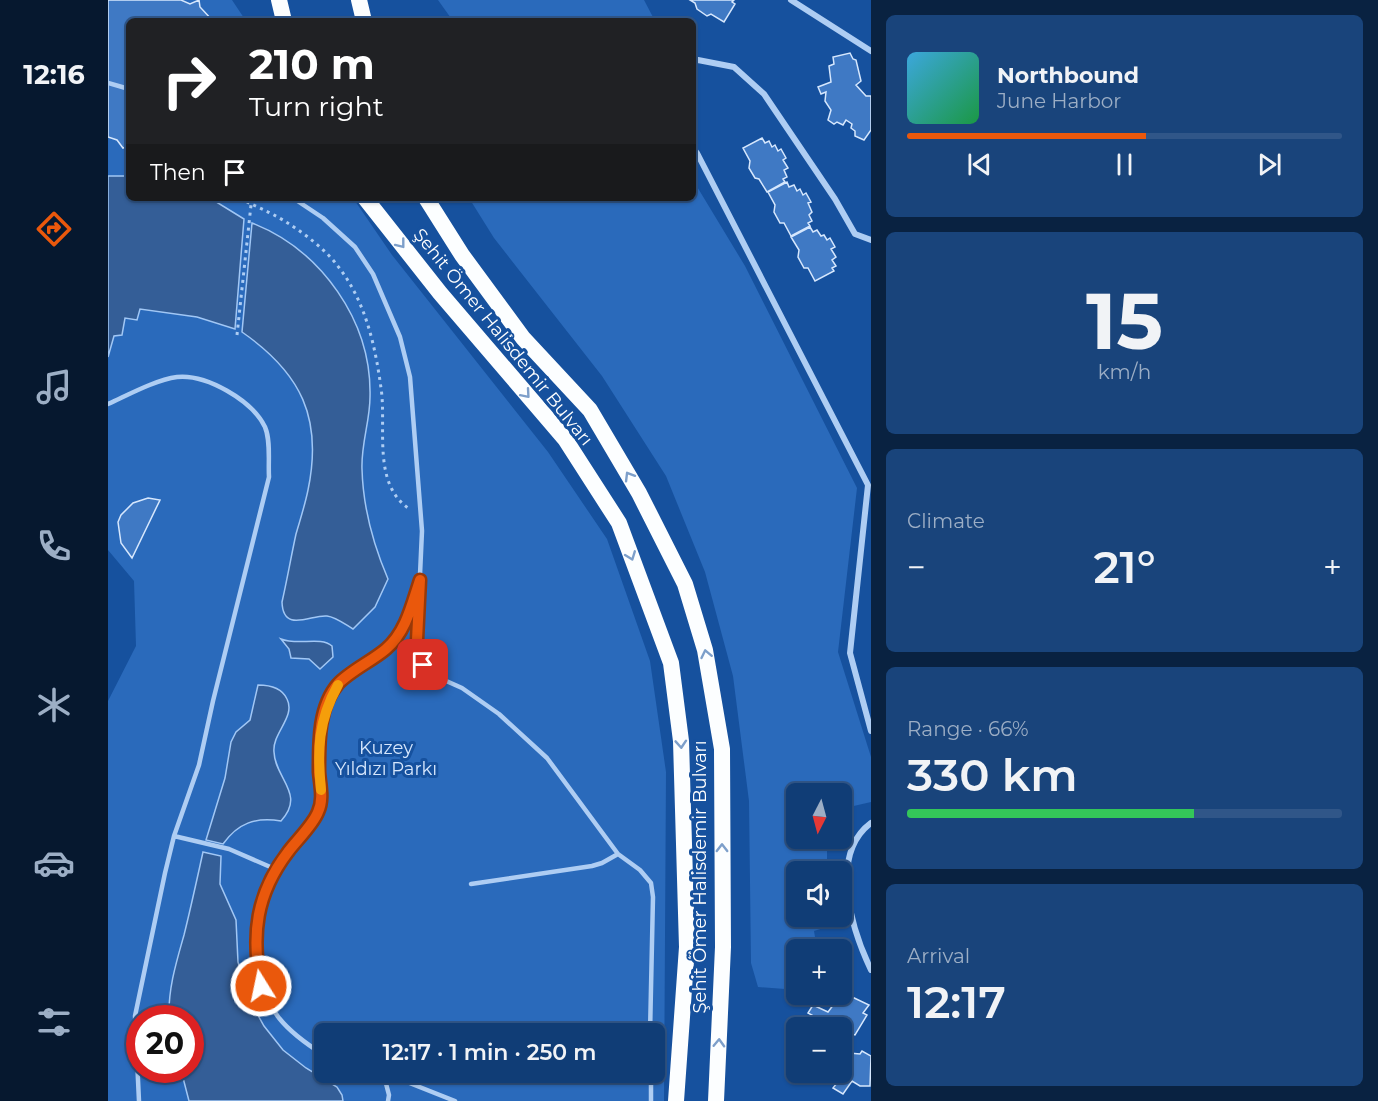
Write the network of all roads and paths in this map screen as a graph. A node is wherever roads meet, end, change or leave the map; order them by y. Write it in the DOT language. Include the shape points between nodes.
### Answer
graph roads {
  1 [pos="279,0"];
  2 [pos="359,0"];
  3 [pos="791,0"];
  4 [pos="283,18"];
  5 [pos="363,18"];
  6 [pos="871,51"];
  7 [pos="696,61"];
  8 [pos="108,83"];
  9 [pos="126,88"];
  10 [pos="696,151"];
  11 [pos="245,201"];
  12 [pos="297,201"];
  13 [pos="367,201"];
  14 [pos="428,201"];
  15 [pos="251,205"];
  16 [pos="871,240"];
  17 [pos="237,335"];
  18 [pos="108,404"];
  19 [pos="420,516"];
  20 [pos="420,580"];
  21 [pos="871,731"];
  22 [pos="871,823"];
  23 [pos="174,836"];
  24 [pos="618,854"];
  25 [pos="275,869"];
  26 [pos="471,884"];
  27 [pos="871,970"];
  28 [pos="650,1023"];
  29 [pos="314,1048"];
  30 [pos="386,1083"];
  31 [pos="410,1083"];
  32 [pos="651,1083"];
  33 [pos="139,1101"];
  34 [pos="388,1101"];
  35 [pos="455,1101"];
  36 [pos="651,1101"];
  37 [pos="676,1101"];
  38 [pos="716,1101"];
  1 -- 4 [label="highway"];
  2 -- 5 [label="highway"];
  3 -- 6 [label="street"];
  7 -- 16 [label="street" via="734,67 764,94 855,234"];
  8 -- 9 [label="lane"];
  10 -- 21 [label="street" via="868,485 850,654"];
  11 -- 15 [label="path"];
  12 -- 19 [label="lane" via="355,247 373,274 400,337 410,377"];
  13 -- 37 [label="highway, Şehit Ömer Halisdemir Bulvarı, one-way" via="565,439 619,523 671,663 681,741 687,947"];
  38 -- 14 [label="highway, Şehit Ömer Halisdemir Bulvarı, one-way" via="723,947 722,749 705,650 685,584 639,493 590,410 523,338"];
  15 -- 17 [label="path"];
  15 -- 19 [label="path" via="295,228 336,263 354,290 371,332 382,390 382,451 391,490 402,504"];
  18 -- 23 [label="lane" via="177,377 200,379 221,386 249,406 265,428 268,477 199,765"];
  19 -- 20 [label="lane"];
  20 -- 24 [label="lane" via="417,640 423,665 499,714 547,758"];
  20 -- 25 [label="lane" via="405,623 387,648 338,684 327,705 320,734 322,795 318,813"];
  22 -- 27 [label="street" via="855,840 849,855 848,892 855,934"];
  23 -- 25 [label="lane" via="229,849"];
  23 -- 33 [label="lane" via="135,1016"];
  24 -- 26 [label="lane" via="592,866"];
  24 -- 28 [label="lane" via="651,883"];
  25 -- 29 [label="lane" via="257,920 256,960 261,986 278,1017"];
  30 -- 34 [label="lane"];
  31 -- 35 [label="lane"];
  32 -- 36 [label="lane"];
}
